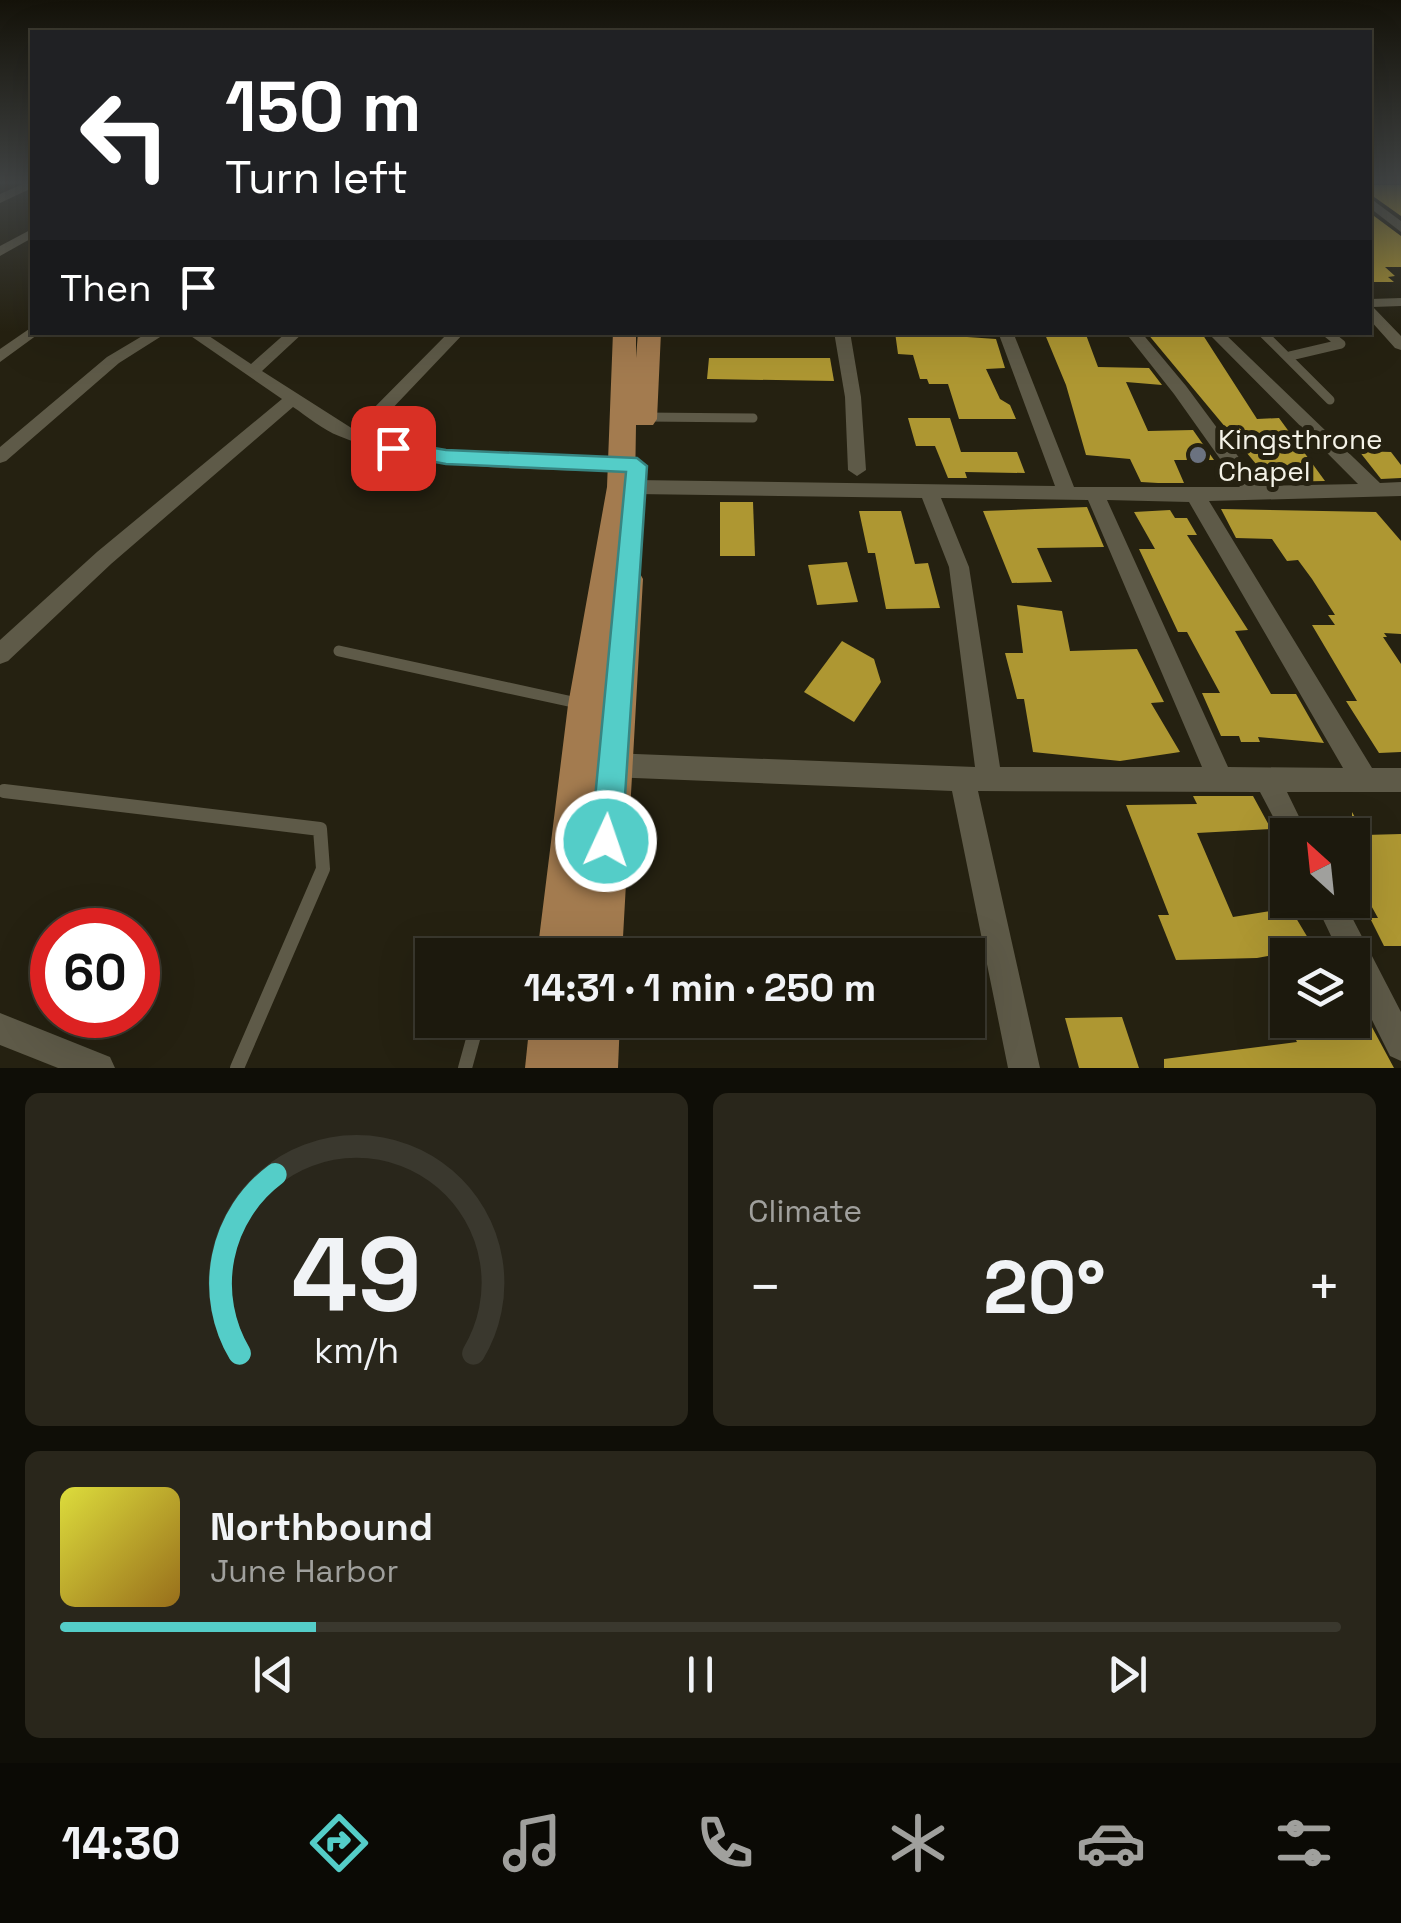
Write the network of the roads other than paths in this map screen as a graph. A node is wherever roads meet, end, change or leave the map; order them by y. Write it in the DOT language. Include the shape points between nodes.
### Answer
graph roads {
  1 [pos="30,235"];
  2 [pos="0,252"];
  3 [pos="1401,302"];
  4 [pos="1372,303"];
  5 [pos="1372,313"];
  6 [pos="30,334"];
  7 [pos="156,335"];
  8 [pos="196,335"];
  9 [pos="294,335"];
  10 [pos="455,335"];
  11 [pos="626,335"];
  12 [pos="650,335"];
  13 [pos="843,335"];
  14 [pos="1006,335"];
  15 [pos="1134,335"];
  16 [pos="1217,335"];
  17 [pos="1266,335"];
  18 [pos="1330,335"];
  19 [pos="1401,346"];
  20 [pos="1290,356"];
  21 [pos="0,357"];
  22 [pos="251,374"];
  23 [pos="1330,400"];
  24 [pos="290,401"];
  25 [pos="644,418"];
  26 [pos="753,418"];
  27 [pos="356,436"];
  28 [pos="0,457"];
  29 [pos="857,470"];
  30 [pos="631,473"];
  31 [pos="928,489"];
  32 [pos="1374,489"];
  33 [pos="1401,489"];
  34 [pos="1067,492"];
  35 [pos="1254,492"];
  36 [pos="1094,493"];
  37 [pos="1196,496"];
  38 [pos="338,651"];
  39 [pos="0,654"];
  40 [pos="586,705"];
  41 [pos="610,765"];
  42 [pos="1364,777"];
  43 [pos="975,778"];
  44 [pos="1220,779"];
  45 [pos="1268,780"];
  46 [pos="1401,780"];
  47 [pos="4,791"];
  48 [pos="1287,818"];
  49 [pos="1337,918"];
  50 [pos="561,938"];
  51 [pos="601,938"];
  52 [pos="0,1029"];
  53 [pos="473,1038"];
  54 [pos="596,1038"];
  55 [pos="1401,1046"];
  56 [pos="95,1067"];
  57 [pos="237,1068"];
  58 [pos="466,1068"];
  59 [pos="594,1068"];
  60 [pos="1024,1068"];
  1 -- 2 [label="street"];
  3 -- 4 [label="street"];
  5 -- 19 [label="street"];
  6 -- 21 [label="street"];
  7 -- 28 [label="street" via="114,360"];
  8 -- 22 [label="street"];
  9 -- 22 [label="street"];
  10 -- 27 [label="street"];
  11 -- 30 [label="main road"];
  12 -- 25 [label="main road"];
  13 -- 29 [label="street"];
  14 -- 34 [label="street"];
  15 -- 35 [label="street"];
  16 -- 32 [label="street"];
  17 -- 20 [label="lane"];
  18 -- 20 [label="lane" via="1342,344"];
  20 -- 23 [label="lane"];
  22 -- 24 [label="street"];
  24 -- 27 [label="street"];
  24 -- 39 [label="street"];
  25 -- 26 [label="lane"];
  25 -- 30 [label="main road"];
  27 -- 30 [label="street" via="446,457"];
  30 -- 31 [label="street"];
  30 -- 40 [label="main road"];
  30 -- 41 [label="main road"];
  31 -- 34 [label="street"];
  31 -- 43 [label="street" via="959,567"];
  32 -- 33 [label="street"];
  32 -- 35 [label="street"];
  34 -- 36 [label="street"];
  35 -- 37 [label="street"];
  36 -- 37 [label="street"];
  36 -- 44 [label="street"];
  37 -- 42 [label="street"];
  38 -- 40 [label="lane"];
  40 -- 50 [label="main road"];
  41 -- 43 [label="street"];
  41 -- 51 [label="main road"];
  42 -- 45 [label="street"];
  42 -- 46 [label="street"];
  43 -- 44 [label="street"];
  43 -- 60 [label="street"];
  44 -- 45 [label="street"];
  45 -- 48 [label="street"];
  47 -- 57 [label="lane" via="320,829 323,869"];
  49 -- 55 [label="street"];
  52 -- 56 [label="street"];
  53 -- 58 [label="lane"];
  54 -- 59 [label="main road"];
}
